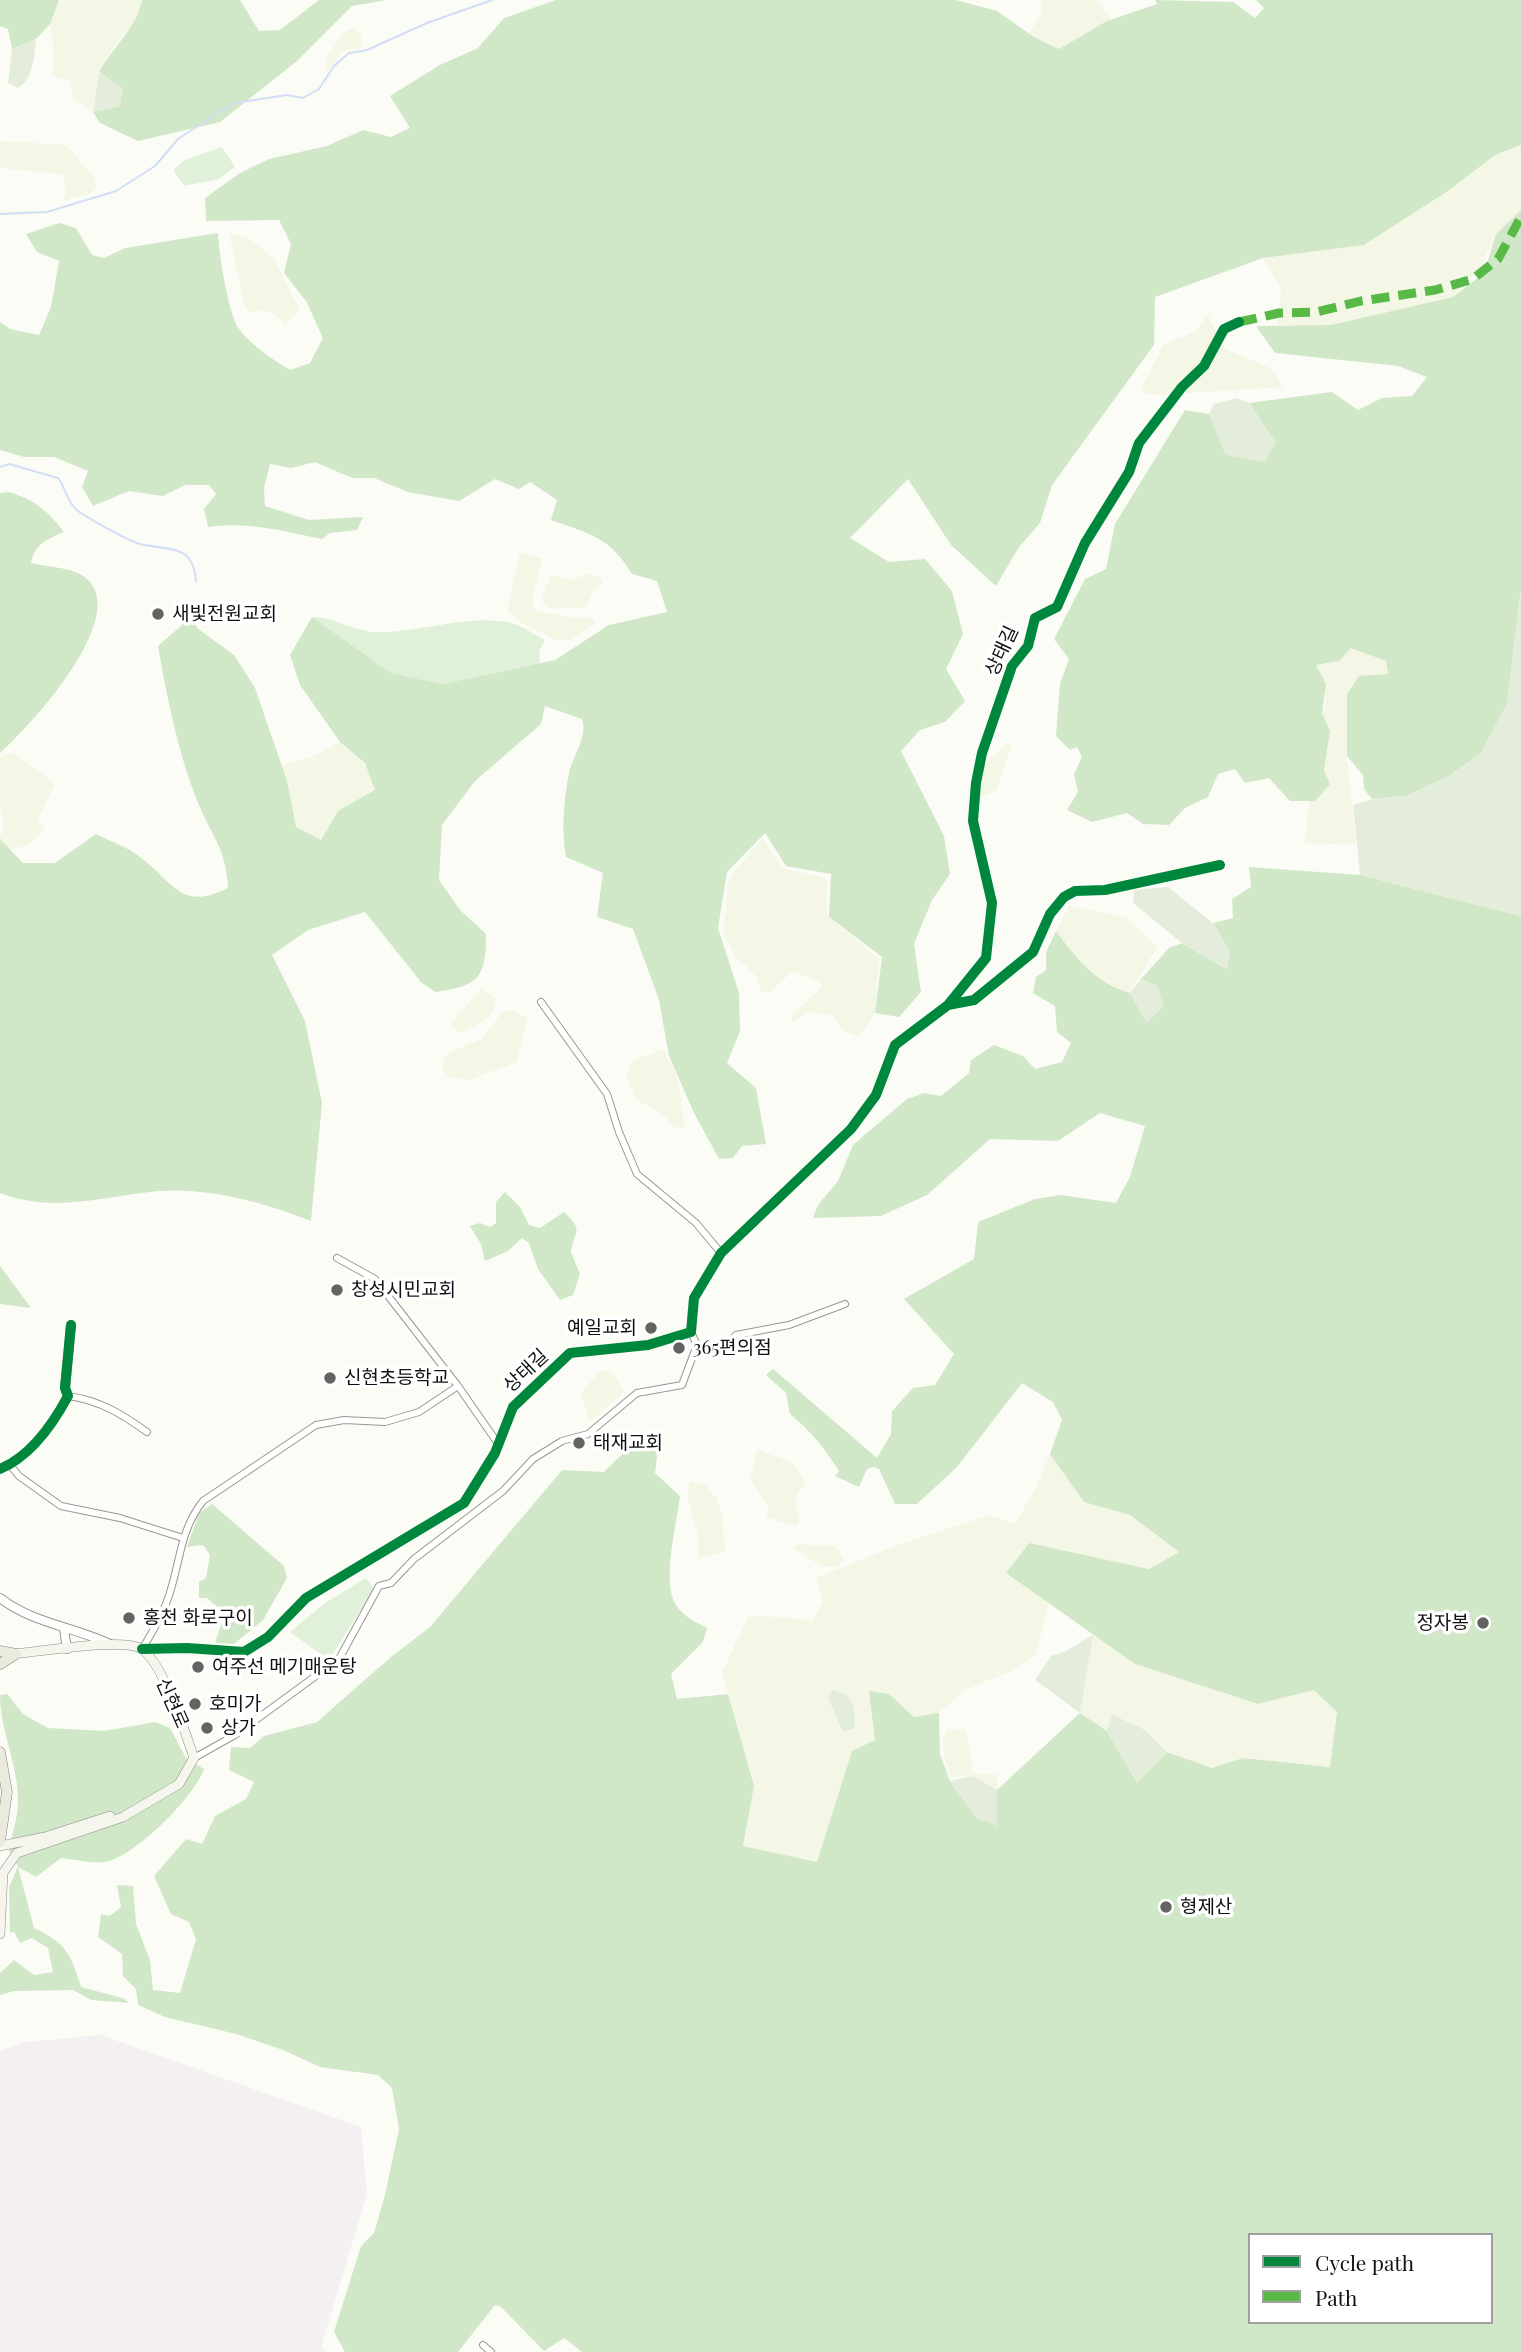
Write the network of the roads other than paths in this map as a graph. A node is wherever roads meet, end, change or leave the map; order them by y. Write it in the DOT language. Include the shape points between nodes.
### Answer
graph roads {
  1 [pos="1239,322"];
  2 [pos="1220,865"];
  3 [pos="541,1002"];
  4 [pos="948,1005"];
  5 [pos="721,1252"];
  6 [pos="337,1258"];
  7 [pos="845,1304"];
  8 [pos="71,1325"];
  9 [pos="691,1332"];
  10 [pos="694,1354"];
  11 [pos="458,1386"];
  12 [pos="68,1396"];
  13 [pos="147,1433"];
  14 [pos="499,1445"];
  15 [pos="10,1465"];
  16 [pos="0,1469"];
  17 [pos="470,1494"];
  18 [pos="479,1507"];
  19 [pos="183,1538"];
  20 [pos="0,1598"];
  21 [pos="64,1629"];
  22 [pos="110,1644"];
  23 [pos="66,1649"];
  24 [pos="142,1649"];
  25 [pos="0,1653"];
  26 [pos="16,1654"];
  27 [pos="0,1664"];
  28 [pos="0,1752"];
  29 [pos="194,1758"];
  30 [pos="151,1801"];
  31 [pos="0,1841"];
  32 [pos="0,1846"];
  33 [pos="0,1934"];
  34 [pos="483,2345"];
  35 [pos="491,2352"];
  1 -- 4 [label="street, 상태길" via="1224,329 1204,366 1139,443 1129,472 1085,543 1057,607 1035,618 1028,646 1012,666 982,752 973,821 992,903 986,958"];
  2 -- 4 [label="street, 상태길" via="1105,890 1075,891 1050,914 1033,952 974,1000"];
  3 -- 5 [label="street" via="597,1075 637,1174 696,1223"];
  4 -- 5 [label="street, 상태길" via="895,1045 876,1095 851,1129"];
  5 -- 9 [label="street, 상태길" via="694,1298"];
  6 -- 11 [label="street" via="374,1279"];
  7 -- 10 [label="street" via="789,1325 736,1335"];
  8 -- 12 [label="street"];
  9 -- 10 [label="street" via="697,1345"];
  9 -- 14 [label="street, 상태길" via="648,1345 570,1353 513,1406"];
  10 -- 18 [label="street" via="682,1385 638,1393 588,1434 562,1441 533,1459 503,1491"];
  11 -- 14 [label="street"];
  11 -- 19 [label="street" via="419,1412 384,1422 344,1420 317,1425 202,1501 189,1518"];
  12 -- 13 [label="street" via="87,1398 122,1413"];
  12 -- 15 [label="street" via="45,1433"];
  14 -- 17 [label="street, 상태길"];
  15 -- 16 [label="street"];
  15 -- 19 [label="street" via="61,1506"];
  17 -- 18 [label="street"];
  17 -- 24 [label="street, 상태길" via="440,1520 306,1598 268,1637 244,1652"];
  18 -- 29 [label="street" via="391,1583 379,1586 339,1659 235,1735"];
  19 -- 24 [label="street" via="164,1610"];
  20 -- 21 [label="street"];
  21 -- 22 [label="street"];
  21 -- 23 [label="street"];
  22 -- 23 [label="main road"];
  22 -- 24 [label="main road"];
  23 -- 26 [label="main road"];
  24 -- 29 [label="main road, 신현로" via="164,1679"];
  25 -- 26 [label="main road"];
  26 -- 27 [label="main road"];
  28 -- 31 [label="main road" via="7,1792"];
  29 -- 30 [label="main road" via="179,1784"];
  30 -- 32 [label="main road" via="76,1828"];
  30 -- 33 [label="main road" via="123,1817 17,1853 3,1873"];
  34 -- 35 [label="street"];
}
